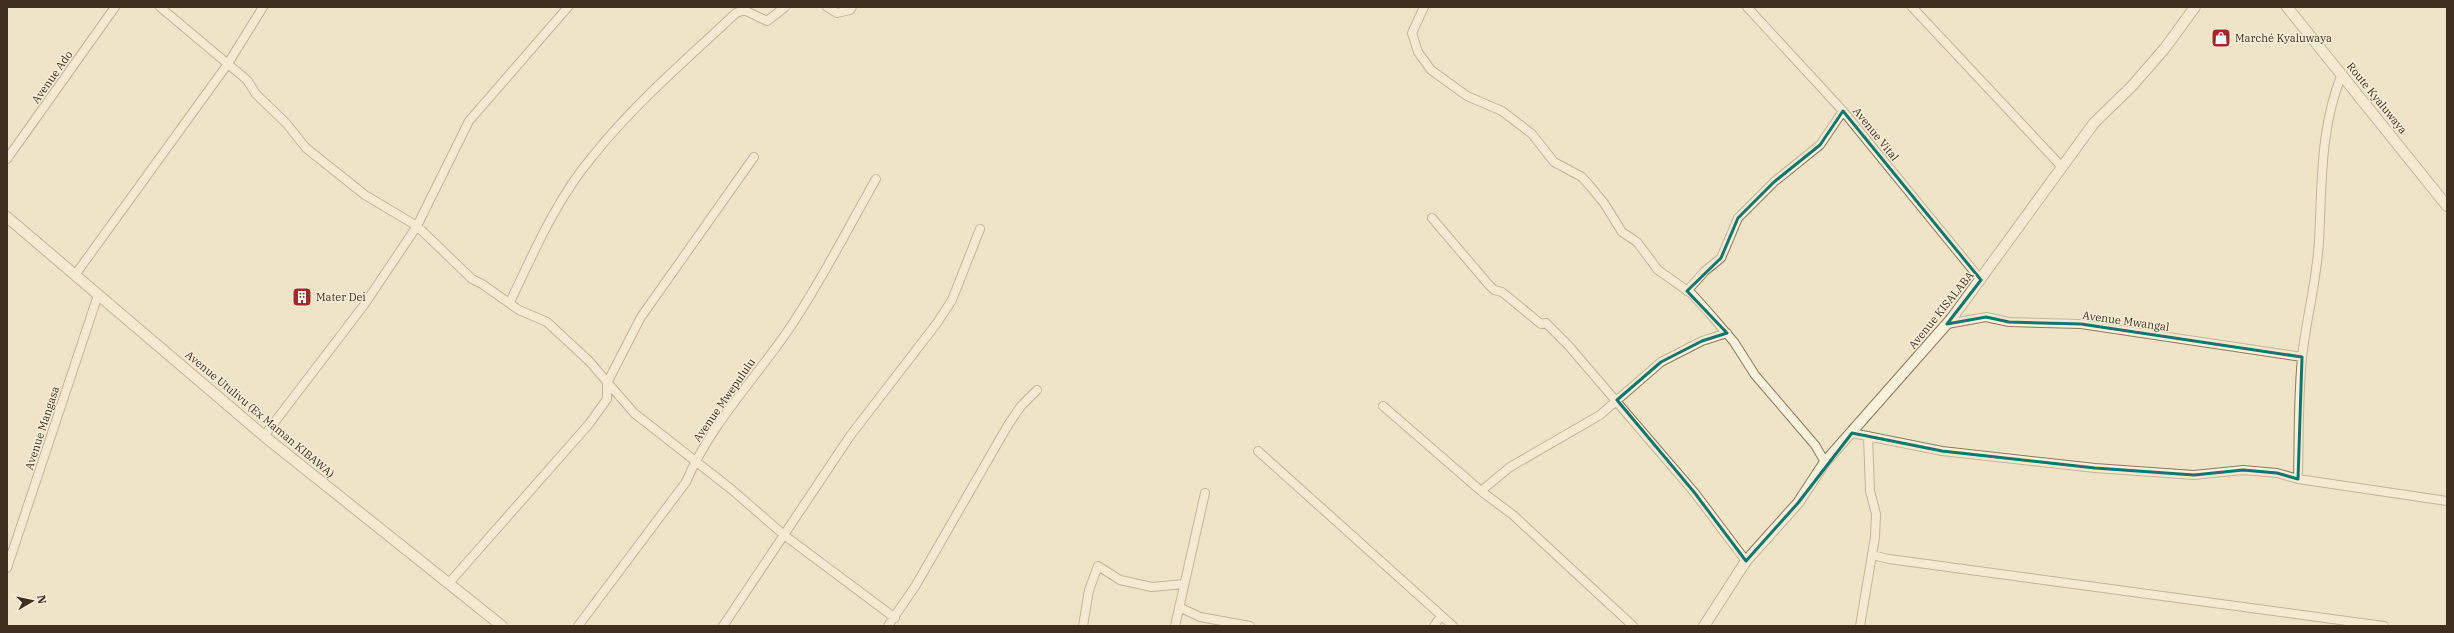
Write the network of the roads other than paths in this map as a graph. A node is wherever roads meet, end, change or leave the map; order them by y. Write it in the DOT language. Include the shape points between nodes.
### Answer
graph roads {
  1 [pos="115,7"];
  2 [pos="160,7"];
  3 [pos="263,7"];
  4 [pos="568,7"];
  5 [pos="785,7"];
  6 [pos="827,7"];
  7 [pos="852,7"];
  8 [pos="1424,7"];
  9 [pos="1747,7"];
  10 [pos="1912,7"];
  11 [pos="2195,7"];
  12 [pos="2287,7"];
  13 [pos="227,65"];
  14 [pos="2342,74"];
  15 [pos="1843,111"];
  16 [pos="754,157"];
  17 [pos="7,160"];
  18 [pos="2062,167"];
  19 [pos="876,179"];
  20 [pos="2447,206"];
  21 [pos="7,217"];
  22 [pos="1432,218"];
  23 [pos="417,226"];
  24 [pos="980,229"];
  25 [pos="75,275"];
  26 [pos="1981,280"];
  27 [pos="1687,291"];
  28 [pos="98,295"];
  29 [pos="510,302"];
  30 [pos="1947,324"];
  31 [pos="1727,333"];
  32 [pos="2302,357"];
  33 [pos="607,383"];
  34 [pos="1037,390"];
  35 [pos="1617,400"];
  36 [pos="1383,406"];
  37 [pos="1852,433"];
  38 [pos="264,436"];
  39 [pos="1868,436"];
  40 [pos="1258,451"];
  41 [pos="695,461"];
  42 [pos="1825,462"];
  43 [pos="2298,479"];
  44 [pos="1481,491"];
  45 [pos="1205,493"];
  46 [pos="2447,501"];
  47 [pos="784,535"];
  48 [pos="1872,554"];
  49 [pos="1746,561"];
  50 [pos="7,568"];
  51 [pos="449,582"];
  52 [pos="1184,584"];
  53 [pos="1180,607"];
  54 [pos="1441,616"];
  55 [pos="895,618"];
  56 [pos="502,626"];
  57 [pos="578,626"];
  58 [pos="723,626"];
  59 [pos="888,626"];
  60 [pos="1083,626"];
  61 [pos="1174,626"];
  62 [pos="1250,626"];
  63 [pos="1434,626"];
  64 [pos="1453,626"];
  65 [pos="1633,626"];
  66 [pos="1704,626"];
  67 [pos="1860,626"];
  68 [pos="2384,626"];
  1 -- 17 [label="street, Avenue Ado"];
  2 -- 13 [label="street"];
  3 -- 13 [label="street"];
  4 -- 23 [label="street" via="469,122"];
  5 -- 29 [label="street" via="767,21 744,10 736,13 636,108 592,157 563,197 543,232"];
  6 -- 7 [label="street" via="837,13 850,10"];
  8 -- 27 [label="street" via="1412,33 1418,52 1431,70 1467,96 1502,111 1532,134 1554,162 1582,177 1604,203 1622,232 1637,242 1658,270"];
  9 -- 15 [label="street, Avenue Vital"];
  10 -- 18 [label="street"];
  11 -- 18 [label="street, Avenue KISALABA" via="2165,48 2132,86 2094,123"];
  12 -- 14 [label="street, Route Kyaluwaya"];
  13 -- 23 [label="street" via="247,80 256,94 286,123 306,148 365,195"];
  13 -- 25 [label="street"];
  14 -- 20 [label="street, Route Kyaluwaya"];
  14 -- 32 [label="street" via="2332,99 2330,122 2323,146 2319,241"];
  15 -- 26 [label="street, Avenue Vital"];
  15 -- 27 [label="street" via="1820,145 1774,182 1738,218 1721,258"];
  16 -- 33 [label="street" via="641,317"];
  18 -- 26 [label="street, Avenue KISALABA"];
  19 -- 41 [label="street, Avenue Mwepululu" via="790,328 732,405"];
  21 -- 25 [label="street, Avenue Utulivu (Ex Maman KIBAWA)"];
  22 -- 35 [label="street" via="1494,290 1502,292 1540,324 1546,323"];
  23 -- 29 [label="street" via="472,279"];
  23 -- 38 [label="street" via="364,305"];
  24 -- 47 [label="street" via="952,300 938,323 850,436"];
  25 -- 28 [label="street, Avenue Utulivu (Ex Maman KIBAWA)"];
  26 -- 30 [label="street, Avenue KISALABA"];
  27 -- 31 [label="street"];
  28 -- 38 [label="street, Avenue Utulivu (Ex Maman KIBAWA)"];
  28 -- 50 [label="street, Avenue Mangasa"];
  29 -- 33 [label="street" via="519,310 547,322 573,345"];
  30 -- 32 [label="street, Avenue Mwangal" via="1986,317 2009,322 2081,324"];
  30 -- 37 [label="street, Avenue KISALABA"];
  31 -- 35 [label="street" via="1702,341 1661,362"];
  31 -- 42 [label="street" via="1755,375 1815,445"];
  32 -- 43 [label="street"];
  33 -- 41 [label="street" via="634,413"];
  33 -- 51 [label="street" via="607,399 589,424"];
  34 -- 55 [label="street" via="1021,406 1008,425"];
  35 -- 44 [label="street" via="1589,422 1510,466"];
  35 -- 49 [label="street" via="1694,492"];
  36 -- 44 [label="street"];
  37 -- 39 [label="street"];
  37 -- 42 [label="street, Avenue KISALABA"];
  38 -- 51 [label="street, Avenue Utulivu (Ex Maman KIBAWA)"];
  39 -- 43 [label="street" via="1942,451 2095,468 2194,475 2243,470 2277,473"];
  39 -- 48 [label="street" via="1870,492 1876,514"];
  40 -- 54 [label="street"];
  41 -- 47 [label="street"];
  41 -- 57 [label="street, Avenue Mwepululu" via="686,482"];
  42 -- 49 [label="street, Avenue KISALABA" via="1798,504"];
  43 -- 46 [label="street"];
  44 -- 65 [label="street" via="1513,515"];
  45 -- 52 [label="street"];
  47 -- 55 [label="street"];
  47 -- 58 [label="street"];
  48 -- 67 [label="street"];
  48 -- 68 [label="street" via="1888,559"];
  49 -- 66 [label="street, Avenue KISALABA"];
  51 -- 56 [label="street, Avenue Utulivu (Ex Maman KIBAWA)"];
  52 -- 53 [label="street"];
  52 -- 60 [label="street" via="1152,587 1120,580 1098,566 1089,590"];
  53 -- 61 [label="street"];
  53 -- 62 [label="street" via="1200,617"];
  54 -- 63 [label="street"];
  54 -- 64 [label="street"];
  55 -- 59 [label="street"];
}
